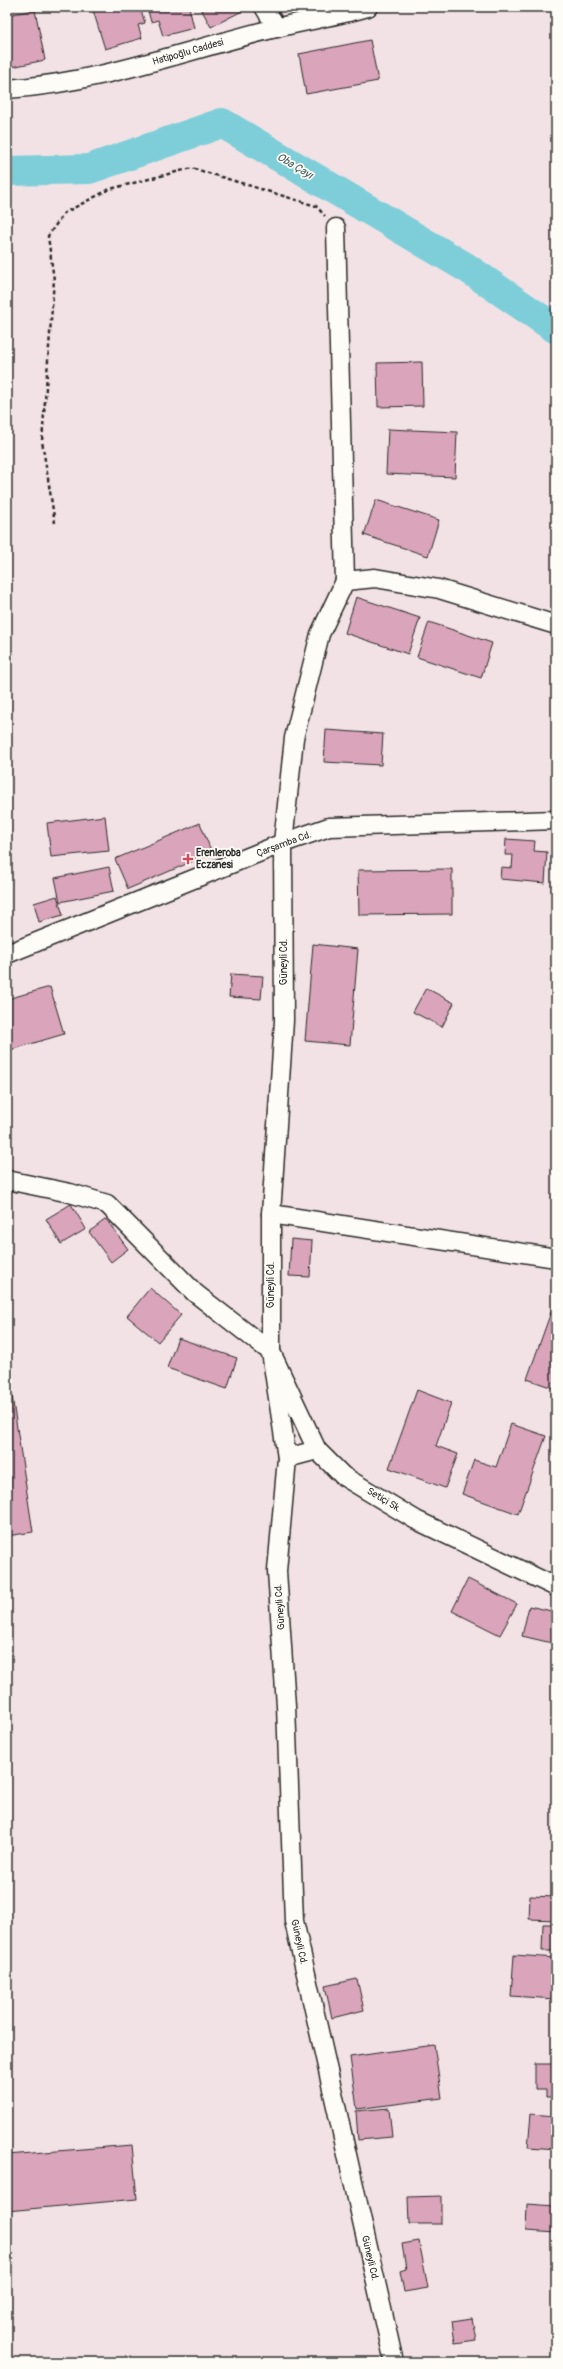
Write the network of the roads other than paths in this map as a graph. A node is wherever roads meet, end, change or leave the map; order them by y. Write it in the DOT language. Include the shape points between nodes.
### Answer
graph roads {
  1 [pos="264,7"];
  2 [pos="368,7"];
  3 [pos="276,28"];
  4 [pos="7,89"];
  5 [pos="336,228"];
  6 [pos="345,581"];
  7 [pos="556,625"];
  8 [pos="556,820"];
  9 [pos="282,843"];
  10 [pos="7,954"];
  11 [pos="7,1180"];
  12 [pos="271,1214"];
  13 [pos="556,1258"];
  14 [pos="270,1352"];
  15 [pos="317,1450"];
  16 [pos="288,1458"];
  17 [pos="556,1587"];
  18 [pos="394,2362"];
  1 -- 3 [label="street"];
  2 -- 3 [label="street, Hatipoğlu Caddesi"];
  3 -- 4 [label="street, Hatipoğlu Caddesi" via="109,74 39,87"];
  5 -- 6 [label="street"];
  6 -- 7 [label="street" via="375,578 438,590"];
  6 -- 9 [label="street, Güneyli Cd." via="320,634 294,738"];
  8 -- 9 [label="street, Çarşamba Cd." via="329,827"];
  9 -- 10 [label="street, Çarşamba Cd."];
  9 -- 12 [label="street, Güneyli Cd." via="284,1021"];
  11 -- 14 [label="street" via="70,1193 106,1204 195,1293"];
  12 -- 13 [label="street"];
  12 -- 14 [label="street, Güneyli Cd."];
  14 -- 15 [label="street, Setiçi Sk."];
  14 -- 16 [label="street, Güneyli Cd."];
  15 -- 16 [label="street"];
  15 -- 17 [label="street, Setiçi Sk." via="343,1476 416,1520"];
  16 -- 18 [label="street, Güneyli Cd." via="277,1571 286,1706 294,1921"];
}
